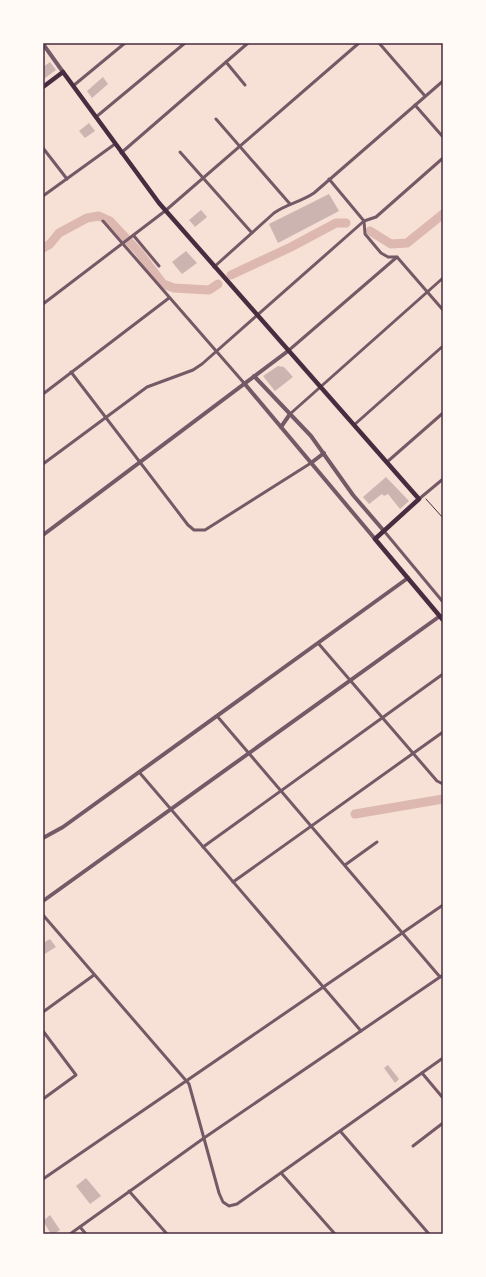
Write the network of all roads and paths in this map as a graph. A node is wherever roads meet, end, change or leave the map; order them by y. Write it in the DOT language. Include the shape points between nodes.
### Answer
graph roads {
  1 [pos="125,43"];
  2 [pos="185,43"];
  3 [pos="248,43"];
  4 [pos="359,43"];
  5 [pos="379,43"];
  6 [pos="43,44"];
  7 [pos="226,62"];
  8 [pos="63,72"];
  9 [pos="443,80"];
  10 [pos="245,85"];
  11 [pos="74,86"];
  12 [pos="43,87"];
  13 [pos="425,96"];
  14 [pos="415,105"];
  15 [pos="96,117"];
  16 [pos="216,119"];
  17 [pos="443,137"];
  18 [pos="115,144"];
  19 [pos="240,147"];
  20 [pos="43,148"];
  21 [pos="180,152"];
  22 [pos="121,153"];
  23 [pos="443,158"];
  24 [pos="203,178"];
  25 [pos="67,179"];
  26 [pos="329,179"];
  27 [pos="43,196"];
  28 [pos="290,204"];
  29 [pos="165,211"];
  30 [pos="103,221"];
  31 [pos="364,221"];
  32 [pos="252,233"];
  33 [pos="132,237"];
  34 [pos="124,243"];
  35 [pos="397,257"];
  36 [pos="159,266"];
  37 [pos="214,267"];
  38 [pos="443,278"];
  39 [pos="428,292"];
  40 [pos="169,298"];
  41 [pos="43,304"];
  42 [pos="443,310"];
  43 [pos="256,315"];
  44 [pos="443,346"];
  45 [pos="217,350"];
  46 [pos="288,351"];
  47 [pos="71,372"];
  48 [pos="254,376"];
  49 [pos="244,383"];
  50 [pos="321,387"];
  51 [pos="43,394"];
  52 [pos="443,413"];
  53 [pos="290,414"];
  54 [pos="106,417"];
  55 [pos="354,425"];
  56 [pos="281,427"];
  57 [pos="324,453"];
  58 [pos="140,462"];
  59 [pos="387,462"];
  60 [pos="311,463"];
  61 [pos="43,464"];
  62 [pos="443,479"];
  63 [pos="421,498"];
  64 [pos="443,518"];
  65 [pos="384,531"];
  66 [pos="43,535"];
  67 [pos="374,539"];
  68 [pos="408,578"];
  69 [pos="443,602"];
  70 [pos="442,618"];
  71 [pos="318,643"];
  72 [pos="443,674"];
  73 [pos="351,680"];
  74 [pos="217,716"];
  75 [pos="382,717"];
  76 [pos="443,732"];
  77 [pos="249,753"];
  78 [pos="414,753"];
  79 [pos="139,772"];
  80 [pos="443,784"];
  81 [pos="281,790"];
  82 [pos="171,809"];
  83 [pos="311,826"];
  84 [pos="43,838"];
  85 [pos="377,842"];
  86 [pos="203,847"];
  87 [pos="345,866"];
  88 [pos="233,882"];
  89 [pos="43,901"];
  90 [pos="443,905"];
  91 [pos="43,915"];
  92 [pos="402,932"];
  93 [pos="94,975"];
  94 [pos="442,976"];
  95 [pos="323,986"];
  96 [pos="43,1012"];
  97 [pos="43,1030"];
  98 [pos="361,1031"];
  99 [pos="443,1058"];
  100 [pos="422,1073"];
  101 [pos="185,1081"];
  102 [pos="443,1098"];
  103 [pos="43,1099"];
  104 [pos="443,1123"];
  105 [pos="341,1132"];
  106 [pos="204,1138"];
  107 [pos="413,1146"];
  108 [pos="282,1174"];
  109 [pos="43,1179"];
  110 [pos="130,1191"];
  111 [pos="80,1227"];
  112 [pos="70,1234"];
  113 [pos="86,1234"];
  114 [pos="167,1234"];
  115 [pos="334,1234"];
  116 [pos="429,1234"];
  1 -- 11 [label="street"];
  2 -- 15 [label="street"];
  3 -- 7 [label="street"];
  4 -- 19 [label="street"];
  5 -- 13 [label="street"];
  6 -- 8 [label="street"];
  7 -- 10 [label="street"];
  7 -- 22 [label="street"];
  8 -- 11 [label="main road"];
  8 -- 12 [label="main road"];
  9 -- 13 [label="street"];
  11 -- 15 [label="main road"];
  13 -- 14 [label="street"];
  14 -- 17 [label="street"];
  14 -- 26 [label="street"];
  15 -- 18 [label="main road"];
  16 -- 19 [label="street"];
  18 -- 22 [label="main road"];
  18 -- 25 [label="street"];
  19 -- 24 [label="street"];
  19 -- 28 [label="street"];
  20 -- 25 [label="street"];
  21 -- 24 [label="street"];
  22 -- 29 [label="main road"];
  23 -- 31 [label="street" via="376,217"];
  24 -- 29 [label="street"];
  24 -- 32 [label="street"];
  25 -- 27 [label="street"];
  26 -- 28 [label="street" via="308,197"];
  26 -- 31 [label="street"];
  28 -- 32 [label="street" via="274,213"];
  29 -- 33 [label="street"];
  29 -- 37 [label="main road"];
  30 -- 34 [label="street"];
  31 -- 35 [label="street" via="365,234 381,253 388,257"];
  31 -- 43 [label="street"];
  32 -- 37 [label="street"];
  33 -- 34 [label="street"];
  33 -- 36 [label="street"];
  34 -- 40 [label="street"];
  34 -- 41 [label="street"];
  35 -- 39 [label="street"];
  35 -- 46 [label="street"];
  37 -- 43 [label="main road"];
  38 -- 39 [label="street"];
  39 -- 42 [label="street"];
  39 -- 50 [label="street"];
  40 -- 45 [label="street"];
  40 -- 47 [label="street"];
  43 -- 45 [label="street"];
  43 -- 46 [label="main road"];
  44 -- 55 [label="street"];
  45 -- 49 [label="street"];
  45 -- 54 [label="street" via="198,367 147,387"];
  46 -- 48 [label="street"];
  46 -- 50 [label="main road"];
  47 -- 51 [label="street"];
  47 -- 54 [label="street"];
  48 -- 49 [label="street"];
  48 -- 53 [label="street"];
  49 -- 56 [label="street"];
  49 -- 58 [label="street"];
  50 -- 53 [label="street"];
  50 -- 55 [label="main road"];
  52 -- 59 [label="street"];
  53 -- 56 [label="street"];
  53 -- 57 [label="street"];
  54 -- 58 [label="street"];
  54 -- 61 [label="street"];
  55 -- 59 [label="main road"];
  56 -- 60 [label="street"];
  57 -- 60 [label="street"];
  57 -- 65 [label="street" via="353,495"];
  58 -- 60 [label="street" via="188,525 198,532"];
  58 -- 66 [label="street"];
  59 -- 63 [label="main road"];
  60 -- 67 [label="street"];
  62 -- 63 [label="street"];
  63 -- 64 [label="path"];
  63 -- 65 [label="main road"];
  65 -- 67 [label="main road"];
  65 -- 69 [label="street"];
  67 -- 68 [label="main road"];
  68 -- 70 [label="main road"];
  68 -- 71 [label="street"];
  70 -- 73 [label="street"];
  71 -- 73 [label="street"];
  71 -- 74 [label="street"];
  72 -- 75 [label="street"];
  73 -- 75 [label="street"];
  73 -- 77 [label="street"];
  74 -- 77 [label="street"];
  74 -- 79 [label="street"];
  75 -- 78 [label="street"];
  75 -- 81 [label="street"];
  76 -- 78 [label="street"];
  77 -- 81 [label="street"];
  77 -- 82 [label="street"];
  78 -- 80 [label="street"];
  78 -- 83 [label="street"];
  79 -- 82 [label="street"];
  79 -- 84 [label="street" via="63,827"];
  81 -- 83 [label="street"];
  81 -- 86 [label="street"];
  82 -- 86 [label="street"];
  82 -- 89 [label="street"];
  83 -- 87 [label="street"];
  83 -- 88 [label="street"];
  85 -- 87 [label="street"];
  86 -- 88 [label="street"];
  87 -- 92 [label="street"];
  88 -- 95 [label="street"];
  90 -- 92 [label="street"];
  91 -- 93 [label="street"];
  92 -- 94 [label="street"];
  92 -- 95 [label="street"];
  93 -- 96 [label="street"];
  93 -- 101 [label="street"];
  94 -- 98 [label="street"];
  95 -- 98 [label="street"];
  95 -- 101 [label="street"];
  97 -- 103 [label="street" via="76,1075"];
  98 -- 106 [label="street"];
  99 -- 100 [label="street"];
  100 -- 102 [label="street"];
  100 -- 105 [label="street"];
  101 -- 106 [label="street" via="190,1087"];
  101 -- 109 [label="street"];
  104 -- 107 [label="street"];
  105 -- 108 [label="street"];
  105 -- 116 [label="street"];
  106 -- 108 [label="street" via="219,1193 226,1205 237,1204"];
  106 -- 110 [label="street"];
  108 -- 115 [label="street"];
  110 -- 111 [label="street"];
  110 -- 114 [label="street"];
  111 -- 112 [label="street"];
  111 -- 113 [label="street"];
}
